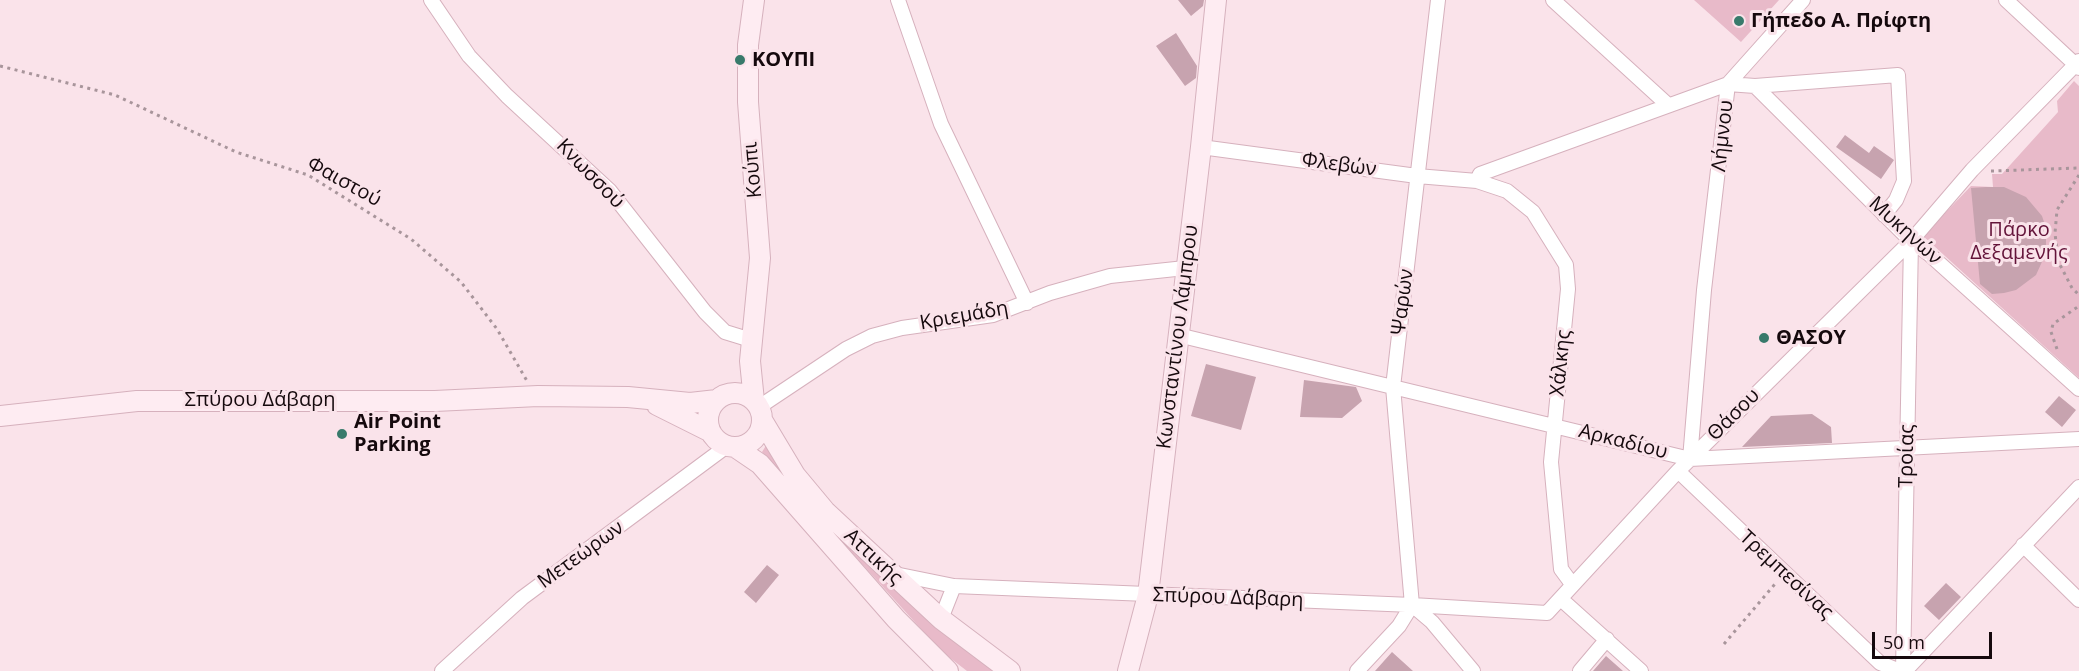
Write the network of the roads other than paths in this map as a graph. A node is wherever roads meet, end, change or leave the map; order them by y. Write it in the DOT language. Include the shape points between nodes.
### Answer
graph roads {
  1 [pos="432,0"];
  2 [pos="754,0"];
  3 [pos="898,0"];
  4 [pos="1216,0"];
  5 [pos="1438,0"];
  6 [pos="1553,0"];
  7 [pos="1803,0"];
  8 [pos="2006,0"];
  9 [pos="2078,65"];
  10 [pos="1728,84"];
  11 [pos="1755,86"];
  12 [pos="1668,105"];
  13 [pos="1201,147"];
  14 [pos="1417,176"];
  15 [pos="1477,181"];
  16 [pos="1884,215"];
  17 [pos="1911,241"];
  18 [pos="1185,268"];
  19 [pos="1027,303"];
  20 [pos="1178,335"];
  21 [pos="752,340"];
  22 [pos="1393,387"];
  23 [pos="2079,389"];
  24 [pos="628,397"];
  25 [pos="720,398"];
  26 [pos="758,410"];
  27 [pos="0,416"];
  28 [pos="1554,426"];
  29 [pos="711,432"];
  30 [pos="2079,439"];
  31 [pos="1907,446"];
  32 [pos="731,447"];
  33 [pos="1690,459"];
  34 [pos="1678,471"];
  35 [pos="2079,488"];
  36 [pos="2023,545"];
  37 [pos="887,572"];
  38 [pos="1572,584"];
  39 [pos="954,586"];
  40 [pos="1148,595"];
  41 [pos="1562,600"];
  42 [pos="2079,600"];
  43 [pos="1412,605"];
  44 [pos="941,619"];
  45 [pos="1607,639"];
  46 [pos="442,671"];
  47 [pos="948,671"];
  48 [pos="1010,671"];
  49 [pos="1128,671"];
  50 [pos="1357,671"];
  51 [pos="1473,671"];
  52 [pos="1580,671"];
  53 [pos="1641,671"];
  54 [pos="1903,671"];
  1 -- 21 [label="street, Κνωσσού" via="469,56 610,191 705,312 725,332"];
  2 -- 21 [label="street, Κούπι" via="747,102 760,258"];
  3 -- 19 [label="street" via="941,124"];
  4 -- 13 [label="street, Κωνσταντίνου Λάμπρου"];
  5 -- 14 [label="street, Ψαρών"];
  6 -- 12 [label="street"];
  7 -- 10 [label="street"];
  8 -- 9 [label="street"];
  9 -- 17 [label="street, Θάσου" via="1972,170"];
  10 -- 11 [label="street"];
  10 -- 12 [label="street, Λήμνου"];
  10 -- 33 [label="street, Λήμνου" via="1704,290"];
  11 -- 16 [label="street, Μυκηνών"];
  11 -- 16 [label="street, Λήμνου" via="1898,75 1904,181"];
  12 -- 15 [label="street, Λήμνου" via="1480,174"];
  13 -- 14 [label="street, Φλεβών"];
  13 -- 18 [label="street, Κωνσταντίνου Λάμπρου"];
  14 -- 15 [label="street, Φλεβών"];
  14 -- 22 [label="street, Ψαρών"];
  15 -- 28 [label="street, Χάλκης" via="1507,191 1533,212 1566,265 1568,289"];
  16 -- 17 [label="street, Μυκηνών"];
  17 -- 23 [label="street, Μυκηνών"];
  17 -- 31 [label="street, Τροίας"];
  17 -- 33 [label="street, Θάσου"];
  18 -- 19 [label="street, Κριεμάδη" via="1110,276"];
  18 -- 20 [label="street, Κωνσταντίνου Λάμπρου"];
  19 -- 26 [label="street, Κριεμάδη" via="993,315 872,336 846,349"];
  20 -- 22 [label="street, Αρκαδίου"];
  20 -- 40 [label="street, Κωνσταντίνου Λάμπρου"];
  21 -- 25 [label="street" via="739,374"];
  21 -- 26 [label="street" via="749,377"];
  22 -- 28 [label="street, Αρκαδίου"];
  22 -- 43 [label="street, Ψαρών"];
  24 -- 25 [label="street, Σπύρου Δάβαρη" via="690,403"];
  24 -- 27 [label="street, Σπύρου Δάβαρη" via="137,401"];
  24 -- 29 [label="street, Σπύρου Δάβαρη" via="654,404"];
  25 -- 26 [label="street" via="740,394"];
  25 -- 29 [label="street" via="708,415"];
  26 -- 32 [label="street" via="754,440"];
  26 -- 37 [label="street, Αττικής" via="795,475"];
  28 -- 33 [label="street, Αρκαδίου"];
  28 -- 38 [label="street, Χάλκης" via="1551,462 1562,569"];
  29 -- 32 [label="street" via="717,441"];
  30 -- 31 [label="street, Αρκαδίου"];
  31 -- 33 [label="street, Αρκαδίου"];
  31 -- 54 [label="street, Τροίας"];
  32 -- 46 [label="street, Μετεώρων" via="522,598"];
  32 -- 47 [label="street, Αττικής" via="760,464 896,619"];
  33 -- 34 [label="street, Θάσου"];
  34 -- 38 [label="street, Θάσου"];
  34 -- 54 [label="street, Τρεμπεσίνας" via="1880,663"];
  35 -- 36 [label="street"];
  36 -- 42 [label="street"];
  36 -- 54 [label="street"];
  37 -- 39 [label="street, Σπύρου Δάβαρη"];
  37 -- 44 [label="street, Αττικής"];
  38 -- 41 [label="street, Θάσου"];
  39 -- 40 [label="street, Σπύρου Δάβαρη"];
  39 -- 44 [label="street"];
  40 -- 43 [label="street, Σπύρου Δάβαρη"];
  40 -- 49 [label="street, Κωνσταντίνου Λάμπρου"];
  41 -- 43 [label="street" via="1547,613"];
  41 -- 45 [label="street"];
  43 -- 50 [label="street" via="1399,626"];
  43 -- 51 [label="street" via="1432,622"];
  44 -- 48 [label="street, Αττικής"];
  45 -- 52 [label="street"];
  45 -- 53 [label="street"];
}
